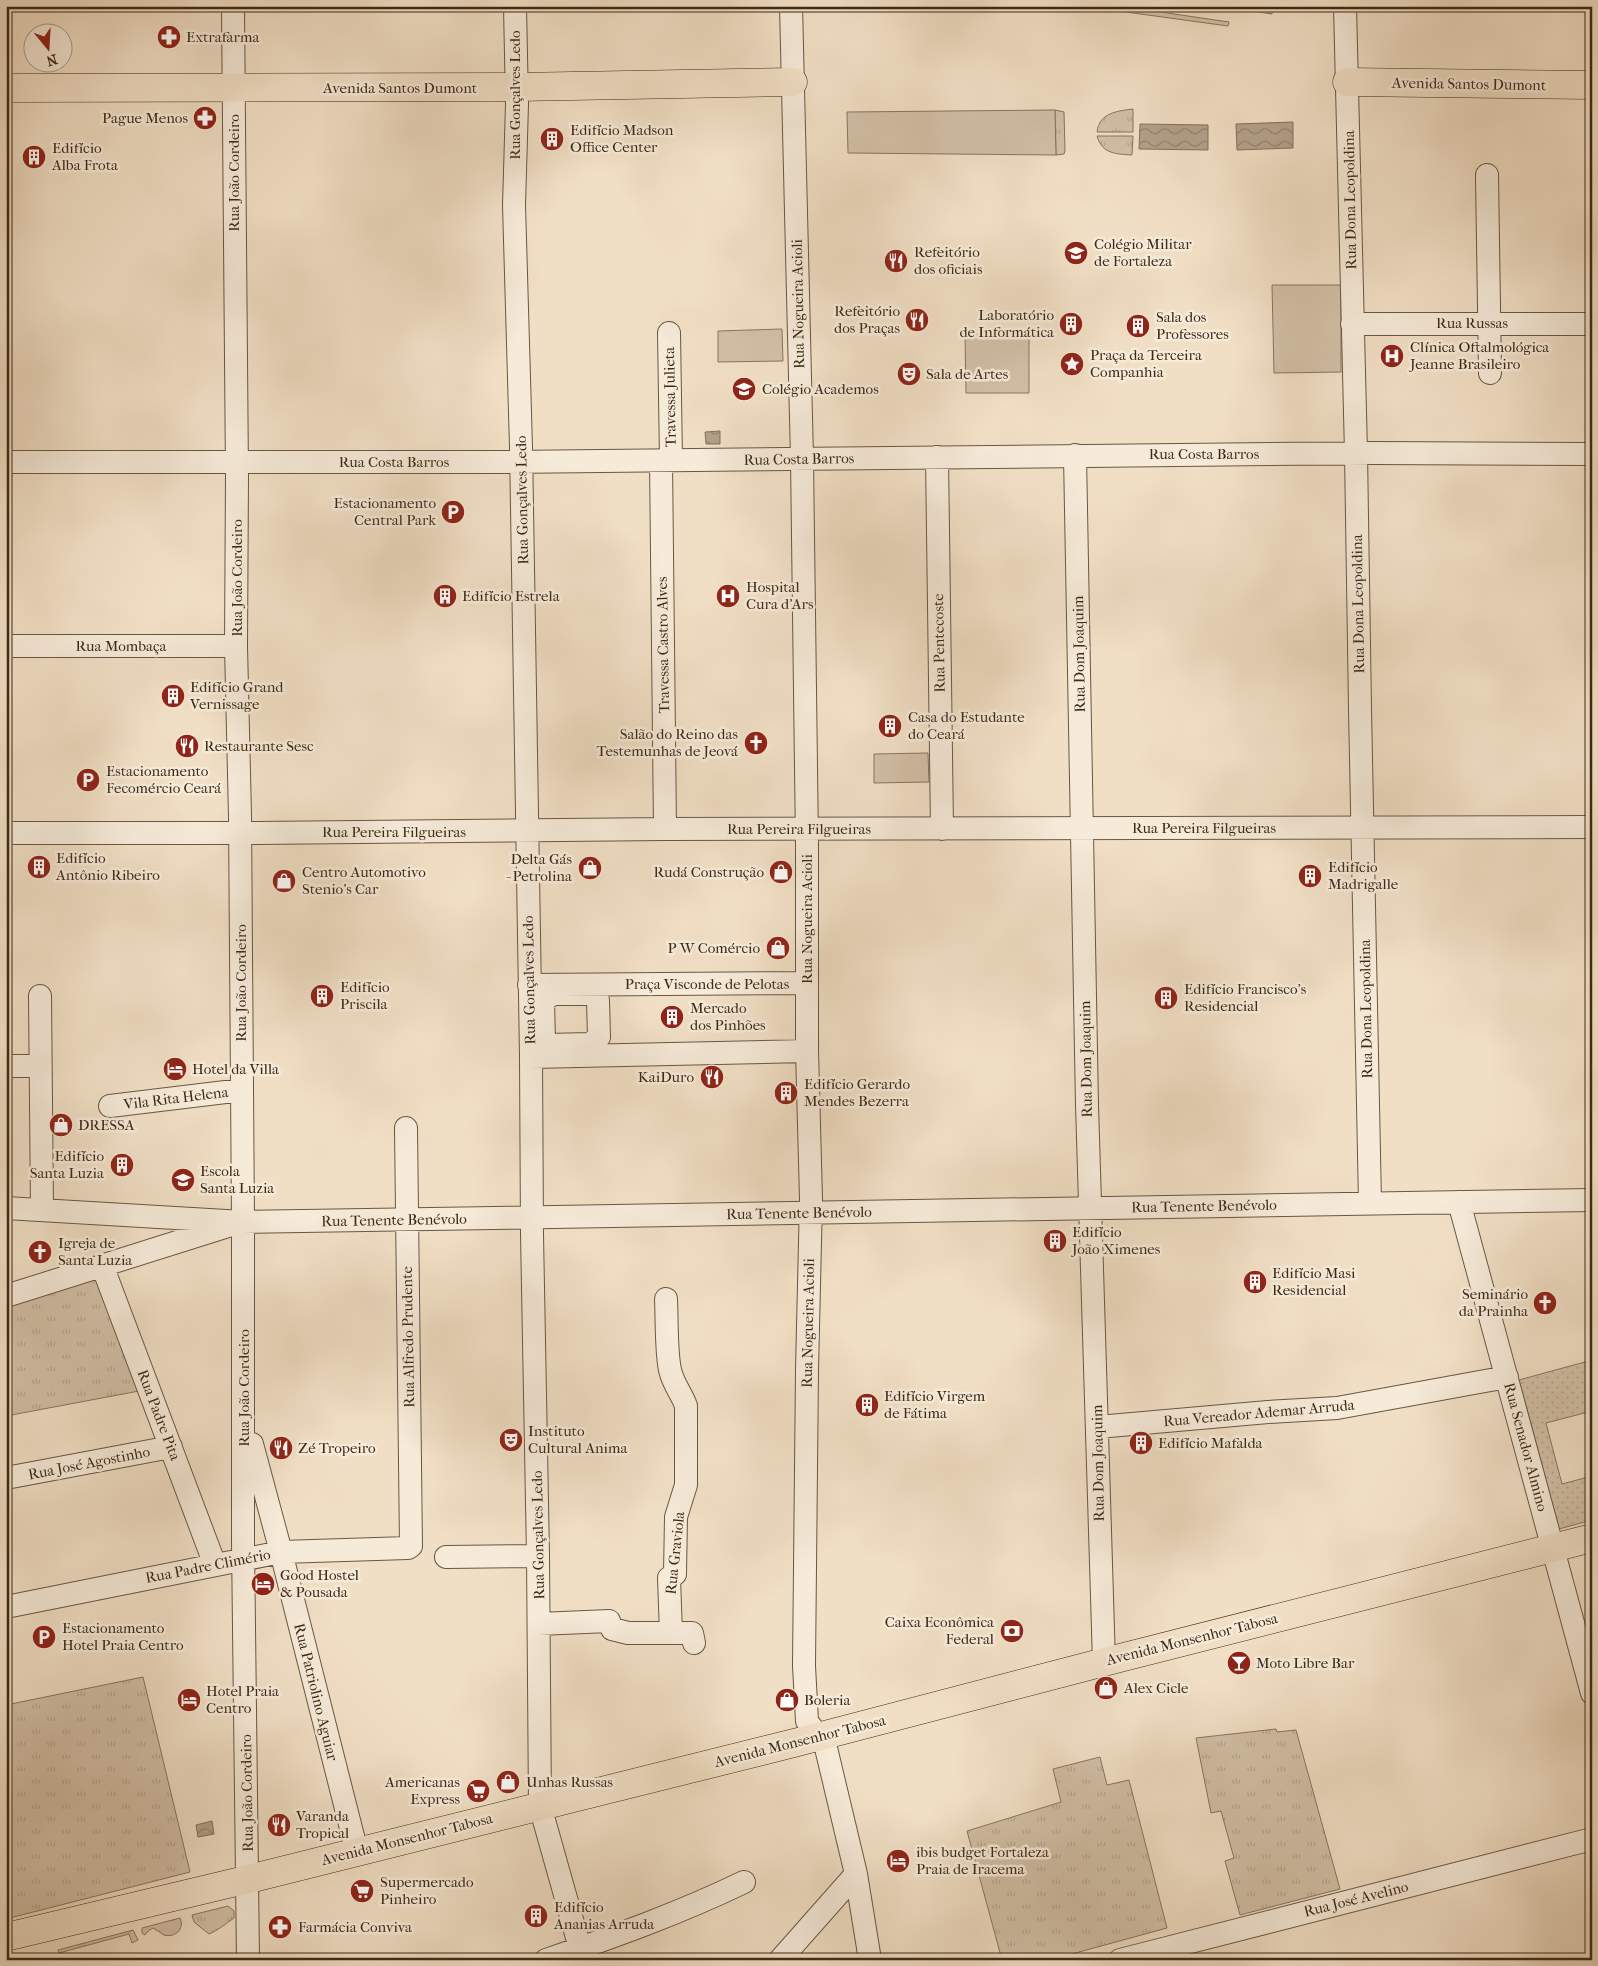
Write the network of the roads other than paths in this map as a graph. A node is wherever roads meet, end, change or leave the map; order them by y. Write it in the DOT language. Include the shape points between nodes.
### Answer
graph roads {
  1 [pos="233,6"];
  2 [pos="515,6"];
  3 [pos="791,6"];
  4 [pos="1345,6"];
  5 [pos="793,82"];
  6 [pos="1347,82"];
  7 [pos="1592,85"];
  8 [pos="517,87"];
  9 [pos="6,88"];
  10 [pos="234,88"];
  11 [pos="1488,175"];
  12 [pos="1489,323"];
  13 [pos="1352,324"];
  14 [pos="1592,324"];
  15 [pos="669,334"];
  16 [pos="1490,373"];
  17 [pos="1356,453"];
  18 [pos="1592,454"];
  19 [pos="1075,455"];
  20 [pos="937,457"];
  21 [pos="802,459"];
  22 [pos="666,460"];
  23 [pos="6,462"];
  24 [pos="236,462"];
  25 [pos="522,462"];
  26 [pos="6,646"];
  27 [pos="236,646"];
  28 [pos="1363,827"];
  29 [pos="1082,828"];
  30 [pos="1592,828"];
  31 [pos="665,829"];
  32 [pos="807,829"];
  33 [pos="942,829"];
  34 [pos="527,831"];
  35 [pos="6,833"];
  36 [pos="240,833"];
  37 [pos="806,983"];
  38 [pos="608,984"];
  39 [pos="529,985"];
  40 [pos="40,996"];
  41 [pos="807,1051"];
  42 [pos="609,1055"];
  43 [pos="531,1057"];
  44 [pos="6,1066"];
  45 [pos="40,1066"];
  46 [pos="242,1090"];
  47 [pos="110,1106"];
  48 [pos="406,1128"];
  49 [pos="1592,1200"];
  50 [pos="1459,1202"];
  51 [pos="1370,1203"];
  52 [pos="6,1208"];
  53 [pos="1090,1209"];
  54 [pos="42,1210"];
  55 [pos="811,1212"];
  56 [pos="532,1218"];
  57 [pos="407,1220"];
  58 [pos="243,1222"];
  59 [pos="102,1265"];
  60 [pos="6,1296"];
  61 [pos="666,1299"];
  62 [pos="1507,1377"];
  63 [pos="244,1416"];
  64 [pos="1098,1427"];
  65 [pos="171,1447"];
  66 [pos="6,1478"];
  67 [pos="1592,1538"];
  68 [pos="411,1546"];
  69 [pos="1553,1547"];
  70 [pos="282,1552"];
  71 [pos="538,1556"];
  72 [pos="446,1557"];
  73 [pos="243,1559"];
  74 [pos="215,1564"];
  75 [pos="6,1607"];
  76 [pos="539,1624"];
  77 [pos="671,1633"];
  78 [pos="694,1643"];
  79 [pos="1104,1662"];
  80 [pos="1592,1693"];
  81 [pos="818,1737"];
  82 [pos="540,1806"];
  83 [pos="1592,1839"];
  84 [pos="357,1852"];
  85 [pos="856,1874"];
  86 [pos="248,1879"];
  87 [pos="744,1882"];
  88 [pos="6,1937"];
  89 [pos="580,1948"];
  90 [pos="248,1960"];
  91 [pos="546,1960"];
  92 [pos="780,1960"];
  93 [pos="870,1960"];
  94 [pos="1120,1960"];
  1 -- 10 [label="street, Rua João Cordeiro"];
  2 -- 8 [label="street, Rua Gonçalves Ledo"];
  3 -- 5 [label="street, Rua Nogueira Acioli"];
  4 -- 6 [label="street, Rua Dona Leopoldina"];
  5 -- 8 [label="main road, Avenida Santos Dumont"];
  5 -- 21 [label="street, Rua Nogueira Acioli"];
  6 -- 7 [label="main road, Avenida Santos Dumont"];
  6 -- 13 [label="street, Rua Dona Leopoldina"];
  8 -- 10 [label="main road, Avenida Santos Dumont"];
  8 -- 25 [label="street, Rua Gonçalves Ledo" via="515,239"];
  9 -- 10 [label="main road, Avenida Santos Dumont"];
  10 -- 24 [label="street, Rua João Cordeiro"];
  11 -- 12 [label="street"];
  12 -- 13 [label="street, Rua Russas"];
  12 -- 14 [label="street, Rua Russas"];
  12 -- 16 [label="street"];
  13 -- 17 [label="street, Rua Dona Leopoldina"];
  15 -- 22 [label="street, Travessa Julieta"];
  17 -- 18 [label="street, Rua Costa Barros"];
  17 -- 19 [label="street, Rua Costa Barros"];
  17 -- 28 [label="street, Rua Dona Leopoldina"];
  19 -- 20 [label="street, Rua Costa Barros"];
  19 -- 29 [label="street, Rua Dom Joaquim"];
  20 -- 21 [label="street, Rua Costa Barros"];
  20 -- 33 [label="street, Rua Pentecoste"];
  21 -- 22 [label="street, Rua Costa Barros"];
  21 -- 32 [label="street, Rua Nogueira Acioli"];
  22 -- 25 [label="street, Rua Costa Barros"];
  22 -- 31 [label="street, Travessa Castro Alves"];
  23 -- 24 [label="street, Rua Costa Barros"];
  24 -- 25 [label="street, Rua Costa Barros"];
  24 -- 27 [label="street, Rua João Cordeiro"];
  25 -- 34 [label="street, Rua Gonçalves Ledo"];
  26 -- 27 [label="street, Rua Mombaça"];
  27 -- 36 [label="street, Rua João Cordeiro"];
  28 -- 29 [label="street, Rua Pereira Filgueiras"];
  28 -- 30 [label="street, Rua Pereira Filgueiras"];
  28 -- 51 [label="street, Rua Dona Leopoldina"];
  29 -- 33 [label="street, Rua Pereira Filgueiras"];
  29 -- 53 [label="street, Rua Dom Joaquim"];
  31 -- 32 [label="street, Rua Pereira Filgueiras"];
  31 -- 34 [label="street, Rua Pereira Filgueiras"];
  32 -- 33 [label="street, Rua Pereira Filgueiras"];
  32 -- 37 [label="street, Rua Nogueira Acioli"];
  34 -- 36 [label="street, Rua Pereira Filgueiras"];
  34 -- 39 [label="street, Rua Gonçalves Ledo"];
  35 -- 36 [label="street, Rua Pereira Filgueiras"];
  36 -- 46 [label="street, Rua João Cordeiro"];
  37 -- 38 [label="street, Praça Visconde de Pelotas"];
  37 -- 41 [label="street, Rua Nogueira Acioli"];
  38 -- 39 [label="street, Praça Visconde de Pelotas"];
  38 -- 42 [label="street, Praça Visconde de Pelotas"];
  39 -- 43 [label="street, Rua Gonçalves Ledo"];
  40 -- 45 [label="street"];
  41 -- 42 [label="street"];
  41 -- 55 [label="street, Rua Nogueira Acioli"];
  42 -- 43 [label="street"];
  43 -- 56 [label="street, Rua Gonçalves Ledo"];
  44 -- 45 [label="street"];
  45 -- 54 [label="street"];
  46 -- 47 [label="street, Vila Rita Helena"];
  46 -- 58 [label="street, Rua João Cordeiro"];
  48 -- 57 [label="street, Rua Alfredo Prudente"];
  49 -- 50 [label="street, Rua Tenente Benévolo"];
  50 -- 51 [label="street, Rua Tenente Benévolo"];
  50 -- 62 [label="street, Rua Senador Almino"];
  51 -- 53 [label="street, Rua Tenente Benévolo"];
  52 -- 54 [label="street, Rua Tenente Benévolo"];
  53 -- 55 [label="street, Rua Tenente Benévolo"];
  53 -- 64 [label="street, Rua Dom Joaquim"];
  54 -- 58 [label="street, Rua Tenente Benévolo"];
  55 -- 56 [label="street, Rua Tenente Benévolo"];
  55 -- 81 [label="street, Rua Nogueira Acioli" via="804,1666 807,1721"];
  56 -- 57 [label="street, Rua Tenente Benévolo"];
  56 -- 71 [label="street, Rua Gonçalves Ledo"];
  57 -- 58 [label="street, Rua Tenente Benévolo"];
  57 -- 68 [label="street, Rua Alfredo Prudente"];
  58 -- 59 [label="street"];
  58 -- 63 [label="street, Rua João Cordeiro"];
  59 -- 60 [label="street"];
  59 -- 65 [label="street, Rua Padre Pita"];
  61 -- 77 [label="street, Rua Graviola" via="670,1369 686,1406 686,1485 676,1517 675,1574 669,1578"];
  62 -- 64 [label="street, Rua Vereador Ademar Arruda" via="1337,1408"];
  62 -- 69 [label="street, Rua Senador Almino"];
  63 -- 70 [label="street, Rua Patriolino Aguiar"];
  63 -- 73 [label="street, Rua João Cordeiro"];
  64 -- 79 [label="street, Rua Dom Joaquim"];
  65 -- 66 [label="street, Rua José Agostinho"];
  65 -- 74 [label="street, Rua Padre Pita"];
  67 -- 69 [label="main road, Avenida Monsenhor Tabosa"];
  68 -- 70 [label="street, Rua Padre Climério"];
  69 -- 79 [label="main road, Avenida Monsenhor Tabosa"];
  69 -- 80 [label="street, Rua Senador Almino"];
  70 -- 73 [label="street, Rua Padre Climério"];
  70 -- 84 [label="street, Rua Patriolino Aguiar"];
  71 -- 72 [label="street"];
  71 -- 76 [label="street, Rua Gonçalves Ledo"];
  73 -- 74 [label="street, Rua Padre Climério"];
  73 -- 86 [label="street, Rua João Cordeiro"];
  74 -- 75 [label="street, Rua Padre Climério"];
  76 -- 77 [label="street" via="609,1621 612,1629 628,1633"];
  76 -- 82 [label="street, Rua Gonçalves Ledo"];
  77 -- 78 [label="street" via="692,1633"];
  79 -- 81 [label="main road, Avenida Monsenhor Tabosa"];
  81 -- 82 [label="main road, Avenida Monsenhor Tabosa"];
  81 -- 85 [label="street, Rua Nogueira Acioli" via="826,1748"];
  82 -- 84 [label="main road, Avenida Monsenhor Tabosa"];
  82 -- 89 [label="street, Rua Gonçalves Ledo"];
  83 -- 94 [label="street, Rua José Avelino"];
  84 -- 86 [label="main road, Avenida Monsenhor Tabosa"];
  85 -- 92 [label="street"];
  85 -- 93 [label="street, Rua Nogueira Acioli"];
  86 -- 88 [label="main road, Avenida Monsenhor Tabosa"];
  86 -- 90 [label="street, Rua João Cordeiro"];
  87 -- 89 [label="street" via="711,1898"];
  89 -- 91 [label="street"];
}
